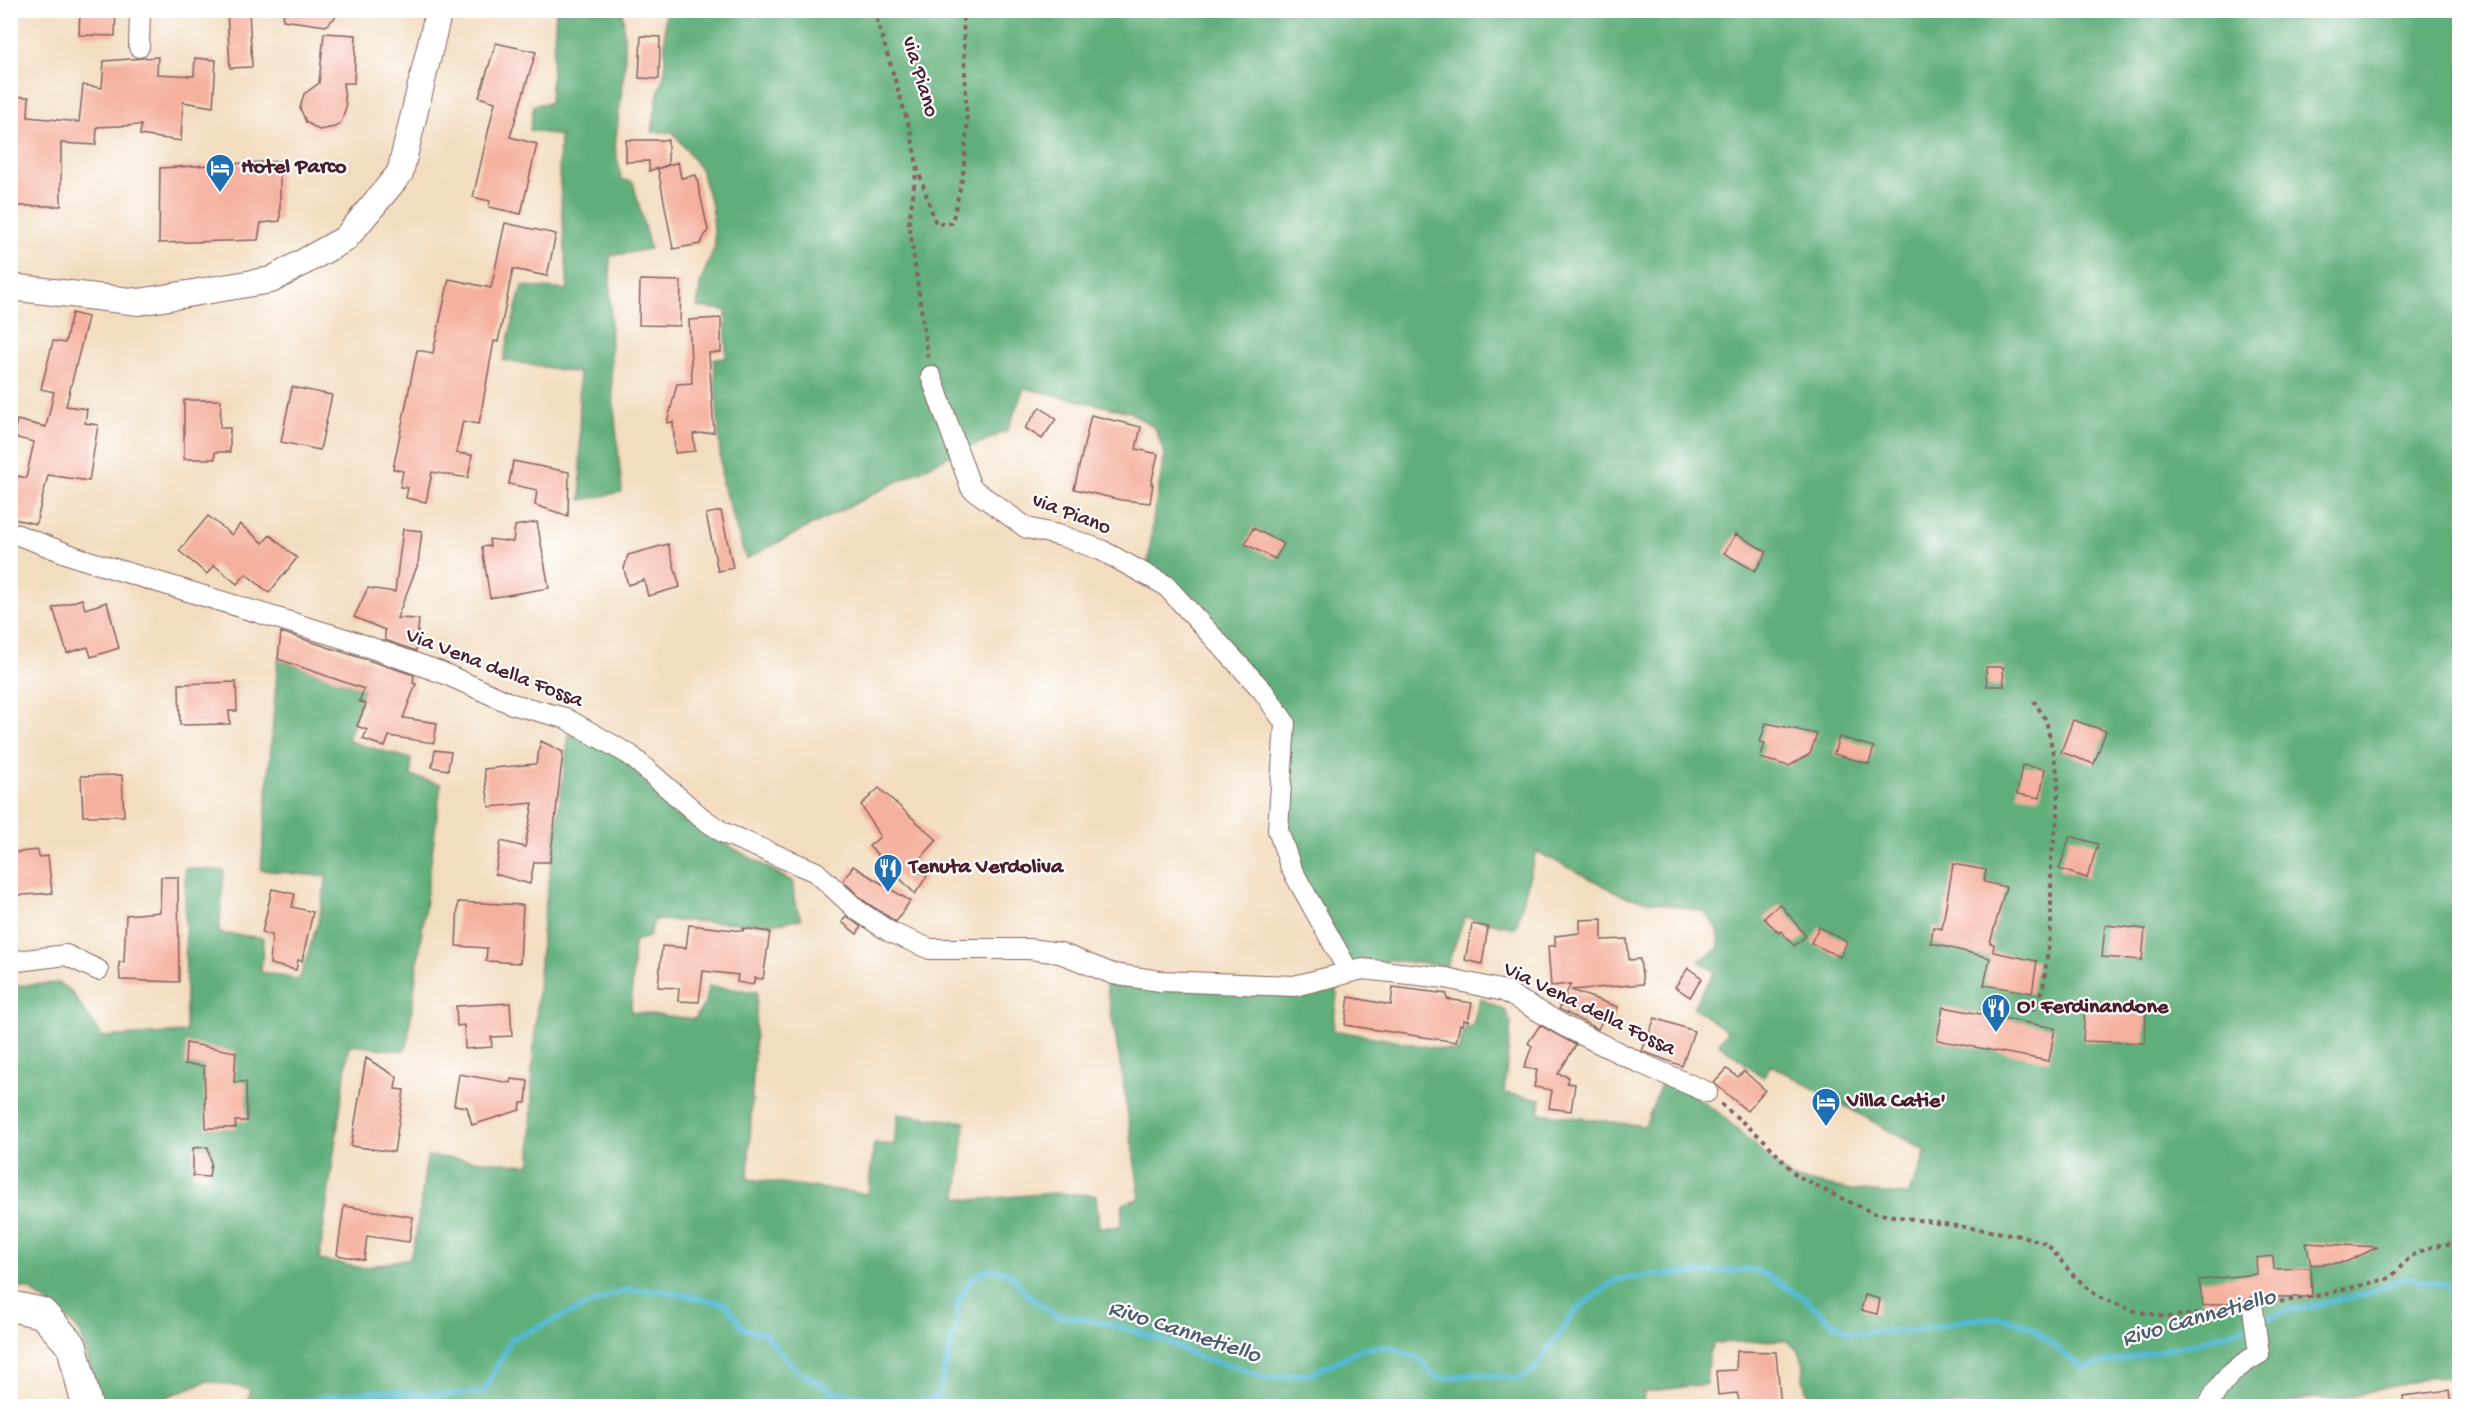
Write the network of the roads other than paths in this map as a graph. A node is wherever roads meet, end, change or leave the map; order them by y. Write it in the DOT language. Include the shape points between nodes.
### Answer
graph roads {
  1 [pos="140,10"];
  2 [pos="439,10"];
  3 [pos="140,47"];
  4 [pos="10,287"];
  5 [pos="931,376"];
  6 [pos="10,532"];
  7 [pos="10,962"];
  8 [pos="98,970"];
  9 [pos="1349,972"];
  10 [pos="1707,1092"];
  11 [pos="10,1306"];
  12 [pos="2253,1309"];
  13 [pos="78,1376"];
  14 [pos="73,1407"];
  15 [pos="87,1407"];
  16 [pos="2208,1407"];
  1 -- 3 [label="street"];
  2 -- 4 [label="main road" via="400,173 345,239 271,280 139,302"];
  5 -- 9 [label="street, via Piano" via="971,488 1027,528 1101,550 1165,585 1263,690 1286,723 1278,830 1291,868"];
  6 -- 9 [label="street, Via Vena della Fossa" via="79,558 349,640 443,673 512,704 565,718 630,755 724,833 816,872 882,927 930,949 1029,949 1060,953 1113,974 1160,981 1294,986"];
  7 -- 8 [label="street" via="66,955"];
  9 -- 10 [label="street, Via Vena della Fossa" via="1412,972 1504,991 1566,1027"];
  11 -- 13 [label="highway" via="42,1312 72,1346"];
  12 -- 16 [label="street" via="2259,1354 2228,1375"];
  13 -- 14 [label="highway"];
  13 -- 15 [label="highway"];
}
